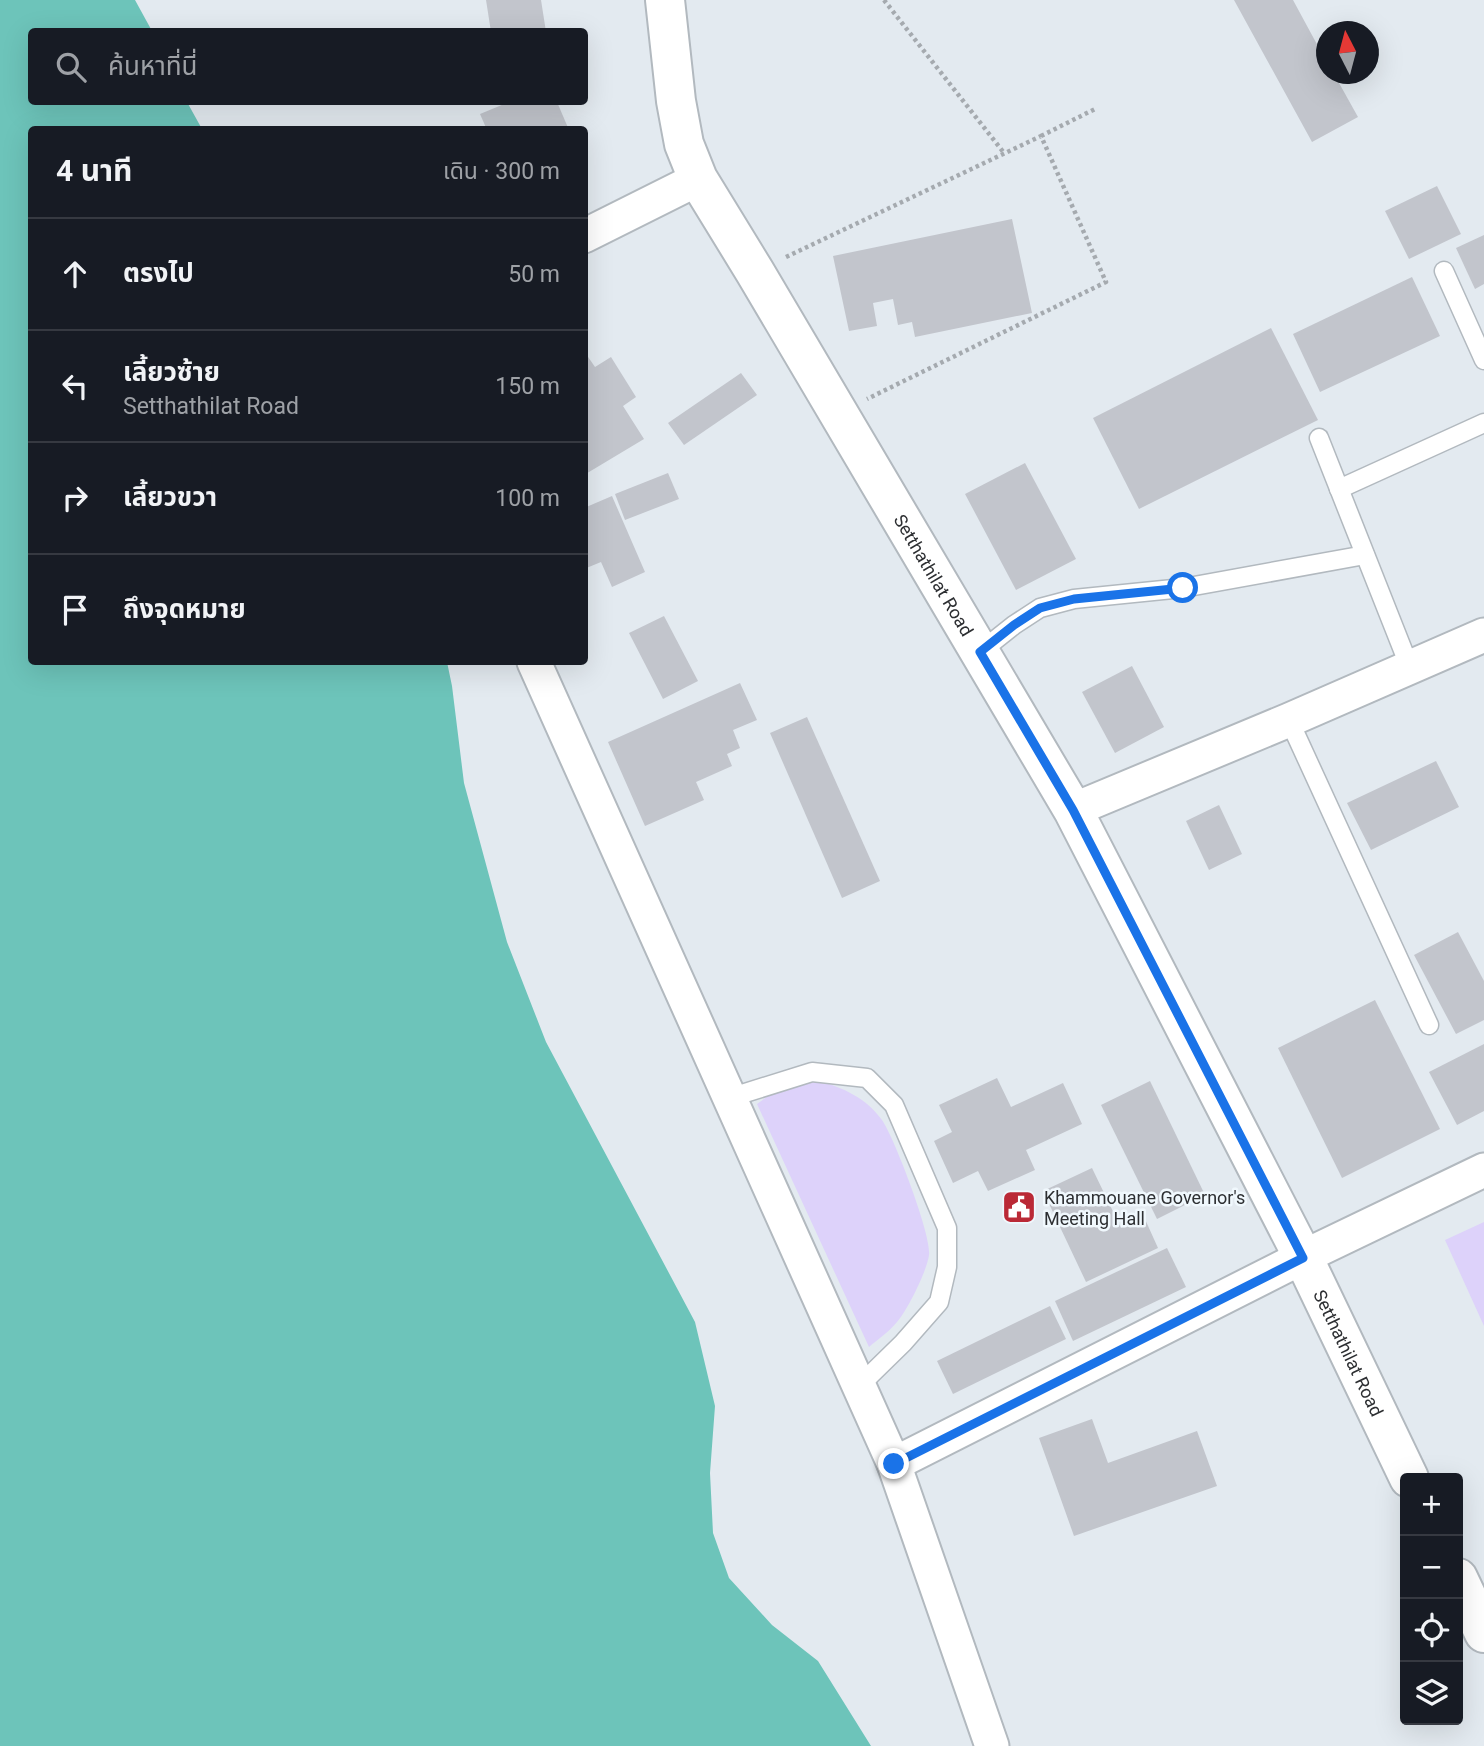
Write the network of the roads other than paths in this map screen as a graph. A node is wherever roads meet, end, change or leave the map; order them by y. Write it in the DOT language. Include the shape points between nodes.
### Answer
graph roads {
  1 [pos="665,0"];
  2 [pos="698,179"];
  3 [pos="588,234"];
  4 [pos="1444,271"];
  5 [pos="1484,360"];
  6 [pos="1484,423"];
  7 [pos="1319,438"];
  8 [pos="1339,489"];
  9 [pos="1365,555"];
  10 [pos="1484,635"];
  11 [pos="980,652"];
  12 [pos="535,665"];
  13 [pos="1410,668"];
  14 [pos="1289,720"];
  15 [pos="1073,810"];
  16 [pos="1429,1025"];
  17 [pos="729,1098"];
  18 [pos="1484,1170"];
  19 [pos="1303,1258"];
  20 [pos="859,1386"];
  21 [pos="894,1464"];
  22 [pos="1407,1473"];
  23 [pos="1463,1589"];
  24 [pos="1484,1633"];
  25 [pos="992,1746"];
  1 -- 2 [label="street, Setthathilat Road" via="676,102 684,144"];
  2 -- 3 [label="street"];
  2 -- 11 [label="street, Setthathilat Road"];
  4 -- 5 [label="lane"];
  6 -- 8 [label="lane"];
  7 -- 8 [label="lane"];
  8 -- 9 [label="lane"];
  9 -- 11 [label="lane" via="1183,588 1074,599 1040,608"];
  9 -- 13 [label="lane"];
  10 -- 13 [label="street"];
  11 -- 15 [label="street, Setthathilat Road"];
  12 -- 17 [label="street"];
  13 -- 14 [label="street"];
  14 -- 15 [label="street"];
  14 -- 16 [label="lane"];
  15 -- 19 [label="street, Setthathilat Road"];
  17 -- 20 [label="street"];
  17 -- 20 [label="lane" via="812,1072 867,1078 894,1105 947,1228 947,1267 939,1301"];
  18 -- 19 [label="street"];
  19 -- 21 [label="street"];
  19 -- 22 [label="street, Setthathilat Road"];
  20 -- 21 [label="street"];
  21 -- 25 [label="street"];
  23 -- 24 [label="street"];
}
